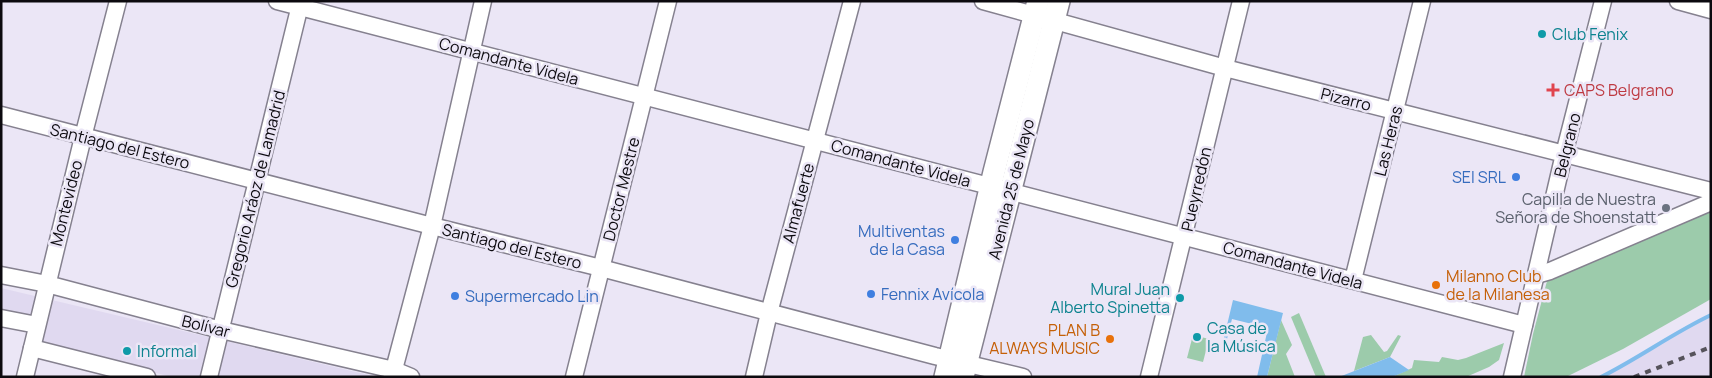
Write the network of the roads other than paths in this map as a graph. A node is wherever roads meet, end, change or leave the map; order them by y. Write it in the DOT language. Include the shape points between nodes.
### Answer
graph roads {
  1 [pos="118,1"];
  2 [pos="277,1"];
  3 [pos="483,1"];
  4 [pos="668,1"];
  5 [pos="852,1"];
  6 [pos="983,1"];
  7 [pos="1241,1"];
  8 [pos="1422,1"];
  9 [pos="1603,1"];
  10 [pos="1678,1"];
  11 [pos="300,4"];
  12 [pos="1005,4"];
  13 [pos="1046,10"];
  14 [pos="1711,10"];
  15 [pos="471,51"];
  16 [pos="1225,68"];
  17 [pos="645,96"];
  18 [pos="1395,112"];
  19 [pos="1,115"];
  20 [pos="83,137"];
  21 [pos="815,141"];
  22 [pos="1564,154"];
  23 [pos="256,180"];
  24 [pos="1001,189"];
  25 [pos="1711,190"];
  26 [pos="1711,202"];
  27 [pos="432,226"];
  28 [pos="1184,236"];
  29 [pos="601,268"];
  30 [pos="1,274"];
  31 [pos="1536,275"];
  32 [pos="1353,280"];
  33 [pos="47,284"];
  34 [pos="769,313"];
  35 [pos="1,318"];
  36 [pos="1524,324"];
  37 [pos="37,325"];
  38 [pos="221,330"];
  39 [pos="32,348"];
  40 [pos="956,369"];
  41 [pos="393,373"];
  42 [pos="25,377"];
  43 [pos="147,377"];
  44 [pos="209,377"];
  45 [pos="411,377"];
  46 [pos="574,377"];
  47 [pos="754,377"];
  48 [pos="1023,377"];
  49 [pos="1149,377"];
  50 [pos="1512,377"];
  1 -- 20 [label="street, Montevideo"];
  2 -- 11 [label="street, Comandante Videla"];
  3 -- 15 [label="street"];
  4 -- 17 [label="street, Doctor Mestre"];
  5 -- 21 [label="street, Almafuerte"];
  6 -- 12 [label="street, Pizarro"];
  7 -- 16 [label="street, Pueyrredón"];
  8 -- 18 [label="street, Las Heras"];
  9 -- 22 [label="street, Belgrano"];
  10 -- 14 [label="street"];
  11 -- 15 [label="street, Comandante Videla"];
  11 -- 23 [label="street, Gregorio Aráoz de Lamadrid"];
  12 -- 13 [label="street, Pizarro"];
  13 -- 16 [label="street, Pizarro"];
  13 -- 24 [label="main road, Avenida 25 de Mayo"];
  15 -- 17 [label="street, Comandante Videla"];
  15 -- 27 [label="street"];
  16 -- 18 [label="street, Pizarro"];
  16 -- 28 [label="street, Pueyrredón"];
  17 -- 21 [label="street, Comandante Videla"];
  17 -- 29 [label="street, Doctor Mestre"];
  18 -- 22 [label="street, Pizarro"];
  18 -- 32 [label="street, Las Heras"];
  19 -- 20 [label="street, Santiago del Estero"];
  20 -- 23 [label="street, Santiago del Estero"];
  20 -- 33 [label="street, Montevideo"];
  21 -- 24 [label="street, Comandante Videla"];
  21 -- 34 [label="street, Almafuerte"];
  22 -- 25 [label="street, Pizarro"];
  22 -- 31 [label="street, Belgrano"];
  23 -- 27 [label="street, Santiago del Estero"];
  23 -- 38 [label="street, Gregorio Aráoz de Lamadrid"];
  24 -- 28 [label="street, Comandante Videla"];
  24 -- 40 [label="main road, Avenida 25 de Mayo"];
  26 -- 31 [label="street"];
  27 -- 29 [label="street, Santiago del Estero"];
  27 -- 41 [label="street"];
  28 -- 32 [label="street, Comandante Videla"];
  28 -- 49 [label="street, Pueyrredón"];
  29 -- 34 [label="street, Santiago del Estero"];
  29 -- 46 [label="street, Doctor Mestre"];
  30 -- 33 [label="street, Bolívar"];
  31 -- 36 [label="street, Belgrano"];
  32 -- 36 [label="street, Comandante Videla"];
  33 -- 37 [label="street, Montevideo"];
  33 -- 38 [label="street, Bolívar"];
  34 -- 40 [label="street, Santiago del Estero"];
  34 -- 47 [label="street, Almafuerte"];
  35 -- 37 [label="street"];
  36 -- 50 [label="street, Belgrano"];
  37 -- 39 [label="street, Montevideo"];
  38 -- 41 [label="street, Bolívar"];
  38 -- 44 [label="street, Gregorio Aráoz de Lamadrid"];
  39 -- 42 [label="street, Montevideo"];
  39 -- 43 [label="street"];
  40 -- 48 [label="street, Santiago del Estero"];
  41 -- 45 [label="street, Bolívar"];
}
